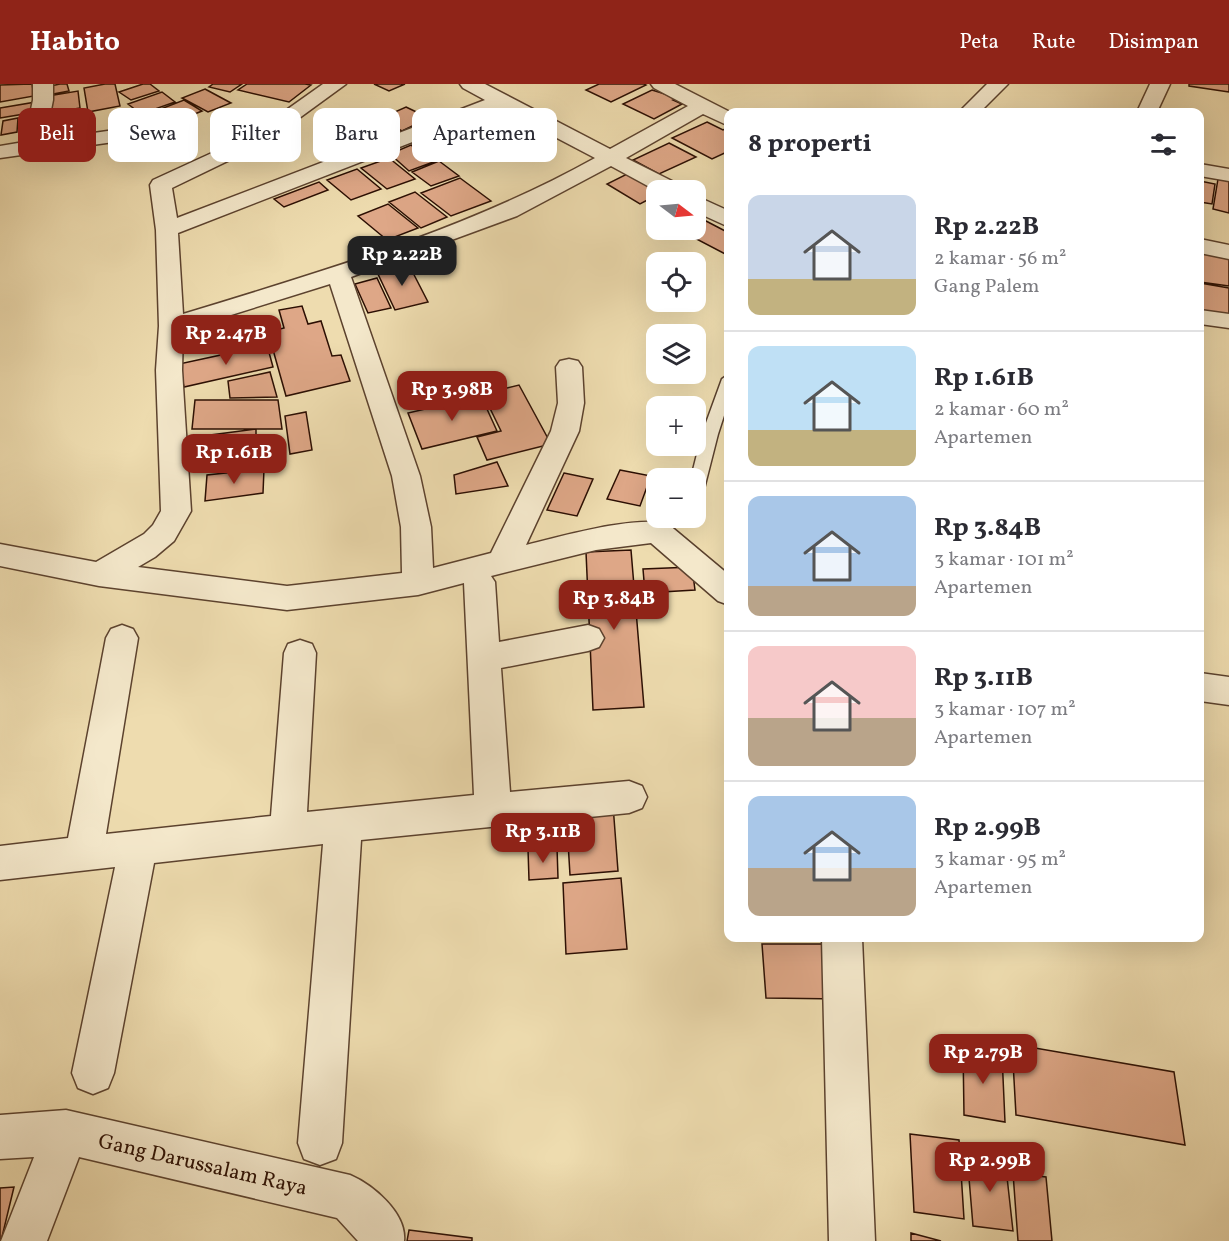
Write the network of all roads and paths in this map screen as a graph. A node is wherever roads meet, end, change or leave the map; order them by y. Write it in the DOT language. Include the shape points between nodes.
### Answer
graph roads {
  1 [pos="43,84"];
  2 [pos="336,84"];
  3 [pos="470,84"];
  4 [pos="662,84"];
  5 [pos="998,84"];
  6 [pos="1160,84"];
  7 [pos="500,101"];
  8 [pos="701,107"];
  9 [pos="41,108"];
  10 [pos="973,108"];
  11 [pos="1149,108"];
  12 [pos="724,118"];
  13 [pos="18,149"];
  14 [pos="0,152"];
  15 [pos="610,158"];
  16 [pos="1204,172"];
  17 [pos="1229,175"];
  18 [pos="653,180"];
  19 [pos="706,208"];
  20 [pos="724,217"];
  21 [pos="167,230"];
  22 [pos="1204,247"];
  23 [pos="1229,252"];
  24 [pos="338,274"];
  25 [pos="1204,318"];
  26 [pos="1229,321"];
  27 [pos="171,326"];
  28 [pos="569,367"];
  29 [pos="724,393"];
  30 [pos="701,468"];
  31 [pos="649,528"];
  32 [pos="666,528"];
  33 [pos="0,555"];
  34 [pos="491,571"];
  35 [pos="99,574"];
  36 [pos="418,583"];
  37 [pos="724,588"];
  38 [pos="122,638"];
  39 [pos="588,638"];
  40 [pos="300,653"];
  41 [pos="485,658"];
  42 [pos="1204,688"];
  43 [pos="1229,691"];
  44 [pos="629,796"];
  45 [pos="493,808"];
  46 [pos="343,824"];
  47 [pos="288,829"];
  48 [pos="138,849"];
  49 [pos="84,854"];
  50 [pos="0,863"];
  51 [pos="842,942"];
  52 [pos="93,1073"];
  53 [pos="66,1132"];
  54 [pos="0,1137"];
  55 [pos="320,1143"];
  56 [pos="24,1241"];
  57 [pos="381,1241"];
  58 [pos="852,1241"];
  1 -- 9 [label="street"];
  2 -- 21 [label="street" via="258,139 161,185"];
  3 -- 7 [label="street"];
  4 -- 8 [label="street"];
  5 -- 10 [label="street"];
  6 -- 11 [label="street"];
  7 -- 15 [label="street"];
  7 -- 21 [label="street"];
  8 -- 12 [label="street"];
  8 -- 15 [label="street"];
  13 -- 14 [label="street"];
  15 -- 18 [label="street"];
  15 -- 24 [label="street" via="509,211"];
  16 -- 17 [label="street"];
  19 -- 20 [label="street"];
  21 -- 27 [label="street"];
  22 -- 23 [label="street"];
  24 -- 27 [label="street"];
  24 -- 36 [label="street" via="406,476 416,527"];
  25 -- 26 [label="street"];
  27 -- 35 [label="street" via="169,370 176,511 163,536"];
  28 -- 34 [label="street" via="571,403 565,431"];
  29 -- 30 [label="lane"];
  31 -- 34 [label="street" via="596,539"];
  32 -- 37 [label="street"];
  33 -- 35 [label="street"];
  34 -- 36 [label="street"];
  34 -- 41 [label="street"];
  35 -- 36 [label="street" via="286,598"];
  38 -- 49 [label="street"];
  39 -- 41 [label="street"];
  40 -- 47 [label="street"];
  41 -- 45 [label="street"];
  42 -- 43 [label="street"];
  44 -- 45 [label="street"];
  45 -- 46 [label="street"];
  46 -- 47 [label="street"];
  46 -- 55 [label="street"];
  47 -- 48 [label="street"];
  48 -- 49 [label="street"];
  48 -- 52 [label="street"];
  49 -- 50 [label="street"];
  51 -- 58 [label="street"];
  53 -- 54 [label="street, Gang Darussalam Raya"];
  53 -- 56 [label="street"];
  53 -- 57 [label="street, Gang Darussalam Raya" via="350,1198 382,1232"];
}
